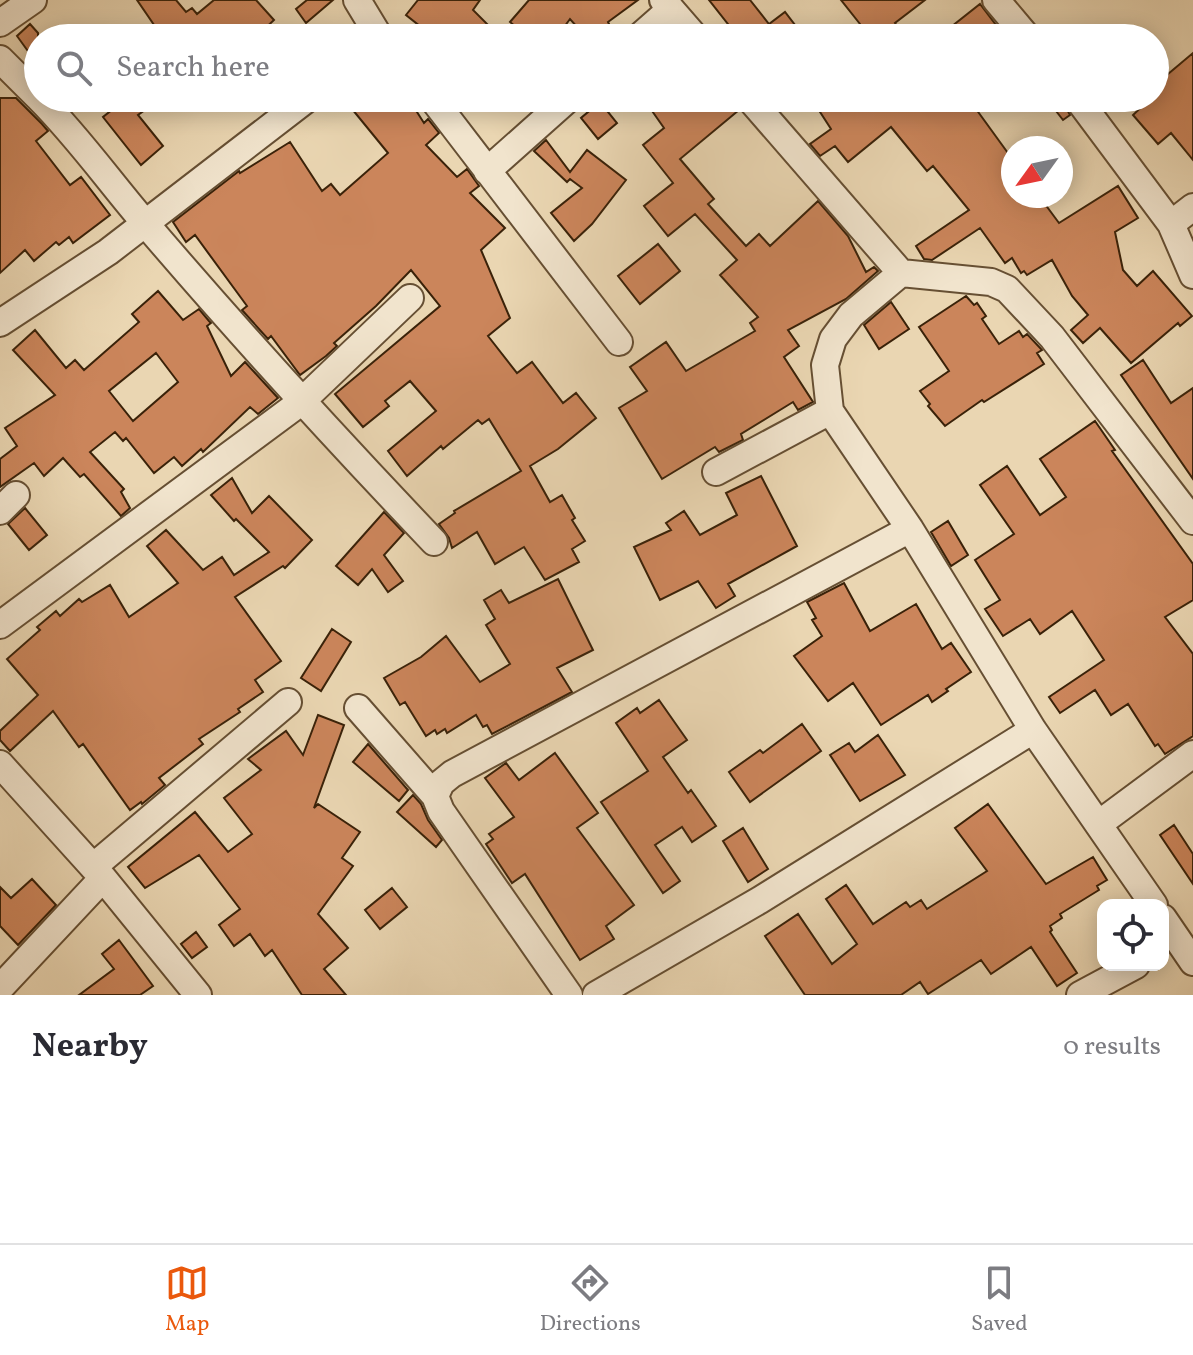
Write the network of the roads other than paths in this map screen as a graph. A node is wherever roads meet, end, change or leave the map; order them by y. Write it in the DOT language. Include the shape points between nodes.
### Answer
graph roads {
  1 [pos="33,0"];
  2 [pos="357,0"];
  3 [pos="996,0"];
  4 [pos="667,4"];
  5 [pos="0,23"];
  6 [pos="372,24"];
  7 [pos="650,24"];
  8 [pos="684,24"];
  9 [pos="1016,24"];
  10 [pos="0,59"];
  11 [pos="24,84"];
  12 [pos="52,112"];
  13 [pos="289,112"];
  14 [pos="443,112"];
  15 [pos="553,112"];
  16 [pos="761,112"];
  17 [pos="1087,112"];
  18 [pos="487,171"];
  19 [pos="1193,207"];
  20 [pos="144,222"];
  21 [pos="1171,224"];
  22 [pos="901,273"];
  23 [pos="1193,275"];
  24 [pos="410,298"];
  25 [pos="0,323"];
  26 [pos="619,342"];
  27 [pos="301,402"];
  28 [pos="830,411"];
  29 [pos="716,472"];
  30 [pos="1193,521"];
  31 [pos="910,529"];
  32 [pos="434,542"];
  33 [pos="0,625"];
  34 [pos="288,702"];
  35 [pos="358,708"];
  36 [pos="1033,730"];
  37 [pos="1193,754"];
  38 [pos="0,764"];
  39 [pos="435,796"];
  40 [pos="1100,823"];
  41 [pos="98,872"];
  42 [pos="1150,899"];
  43 [pos="1169,931"];
  44 [pos="1178,951"];
  45 [pos="1125,971"];
  46 [pos="0,988"];
  47 [pos="198,995"];
  48 [pos="569,995"];
  49 [pos="596,995"];
  50 [pos="1080,995"];
  1 -- 5 [label="street"];
  2 -- 6 [label="street"];
  3 -- 9 [label="street"];
  4 -- 7 [label="street"];
  4 -- 8 [label="street"];
  10 -- 11 [label="street"];
  12 -- 20 [label="street"];
  13 -- 20 [label="street"];
  14 -- 18 [label="street"];
  15 -- 18 [label="street"];
  16 -- 22 [label="street"];
  17 -- 21 [label="street"];
  18 -- 26 [label="street"];
  19 -- 21 [label="street"];
  20 -- 25 [label="street"];
  20 -- 27 [label="street"];
  21 -- 23 [label="street"];
  22 -- 28 [label="street" via="851,315 833,339 825,365"];
  22 -- 30 [label="street" via="991,282 1007,289 1052,337"];
  24 -- 27 [label="street"];
  27 -- 32 [label="street"];
  27 -- 33 [label="street"];
  28 -- 29 [label="street"];
  28 -- 31 [label="street"];
  31 -- 36 [label="street"];
  31 -- 39 [label="street" via="452,774"];
  34 -- 41 [label="street"];
  35 -- 39 [label="street"];
  36 -- 40 [label="street"];
  36 -- 49 [label="street"];
  37 -- 40 [label="street"];
  38 -- 41 [label="street"];
  39 -- 48 [label="street"];
  40 -- 42 [label="street"];
  41 -- 46 [label="street"];
  41 -- 47 [label="street"];
  43 -- 44 [label="street"];
  45 -- 50 [label="street"];
}
